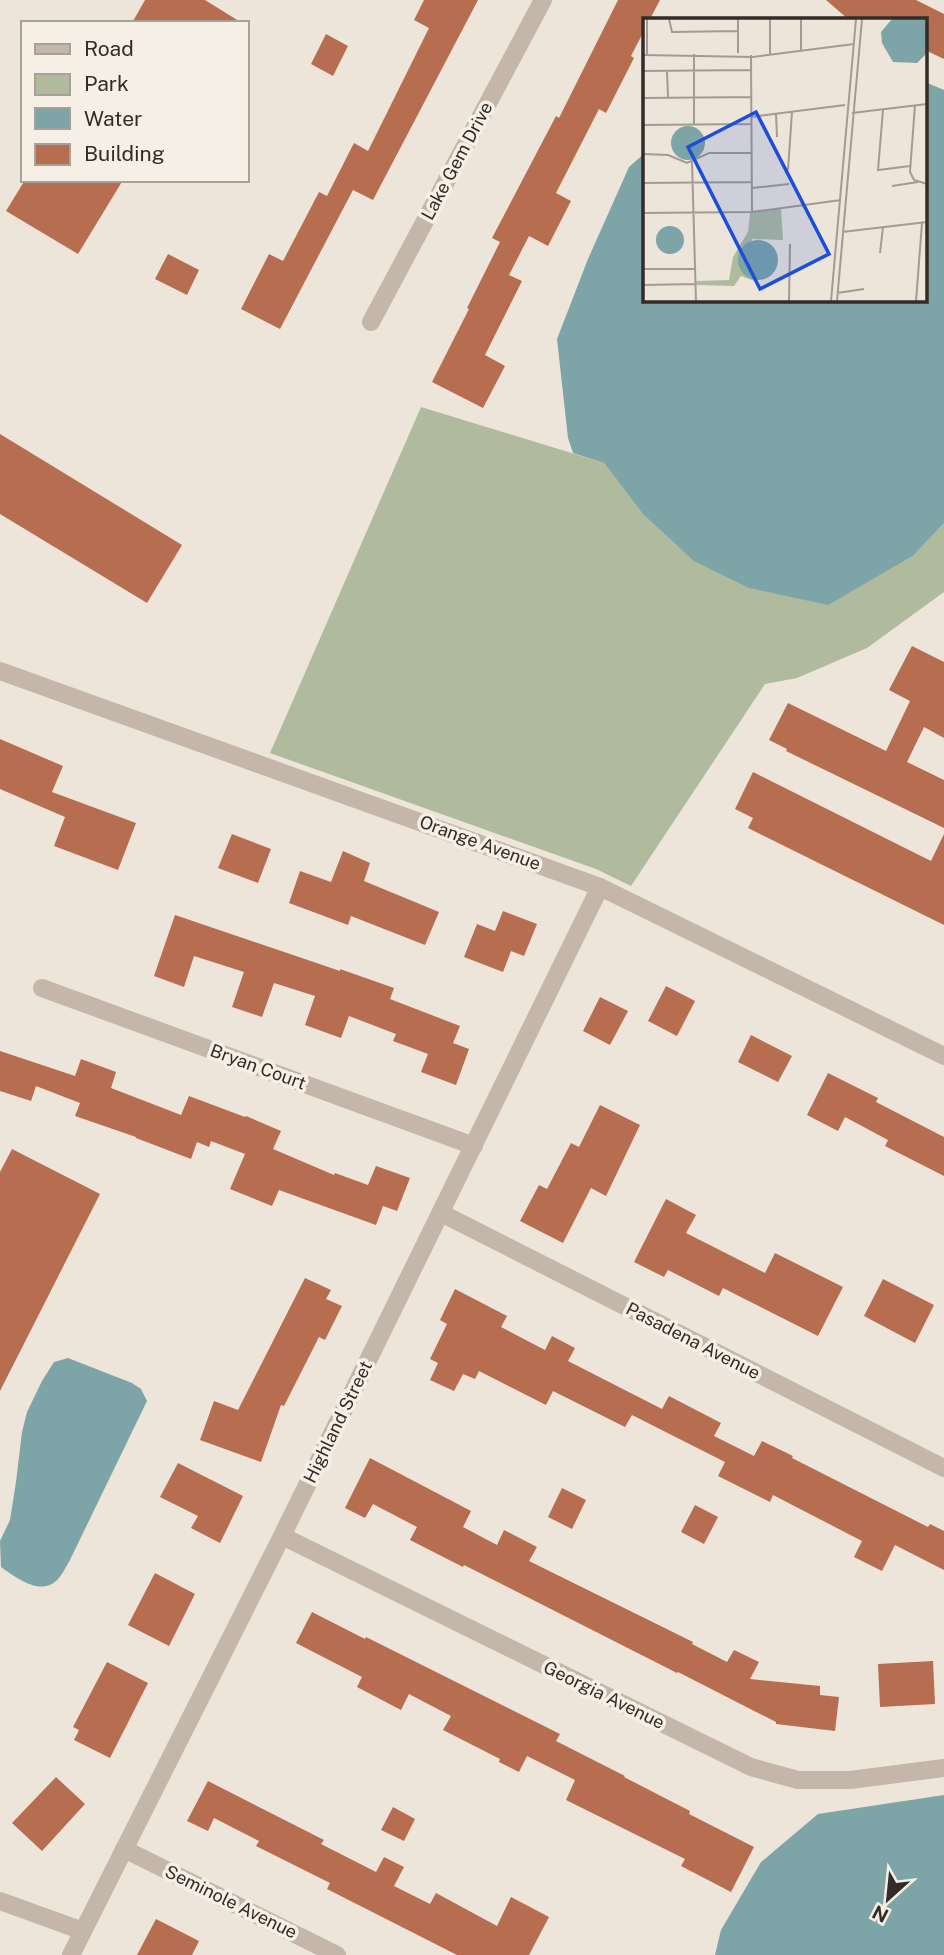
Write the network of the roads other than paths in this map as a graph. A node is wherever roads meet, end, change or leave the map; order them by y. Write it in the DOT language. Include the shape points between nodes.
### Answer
graph roads {
  1 [pos="543,0"];
  2 [pos="371,322"];
  3 [pos="0,671"];
  4 [pos="600,887"];
  5 [pos="42,988"];
  6 [pos="944,1056"];
  7 [pos="474,1146"];
  8 [pos="441,1213"];
  9 [pos="944,1468"];
  10 [pos="282,1536"];
  11 [pos="944,1768"];
  12 [pos="124,1849"];
  13 [pos="0,1901"];
  14 [pos="83,1931"];
  15 [pos="71,1955"];
  16 [pos="337,1955"];
  1 -- 2 [label="street, Lake Gem Drive"];
  3 -- 4 [label="street, Orange Avenue"];
  4 -- 6 [label="street, Orange Avenue"];
  4 -- 7 [label="street, Highland Street"];
  5 -- 7 [label="street, Bryan Court"];
  7 -- 8 [label="street, Highland Street"];
  8 -- 9 [label="street, Pasadena Avenue"];
  8 -- 10 [label="street, Highland Street"];
  10 -- 11 [label="street, Georgia Avenue" via="751,1767 798,1780 850,1780"];
  10 -- 12 [label="street, Highland Street"];
  12 -- 14 [label="street, Highland Street"];
  12 -- 16 [label="street, Seminole Avenue"];
  13 -- 14 [label="street"];
  14 -- 15 [label="street, Highland Street"];
}
